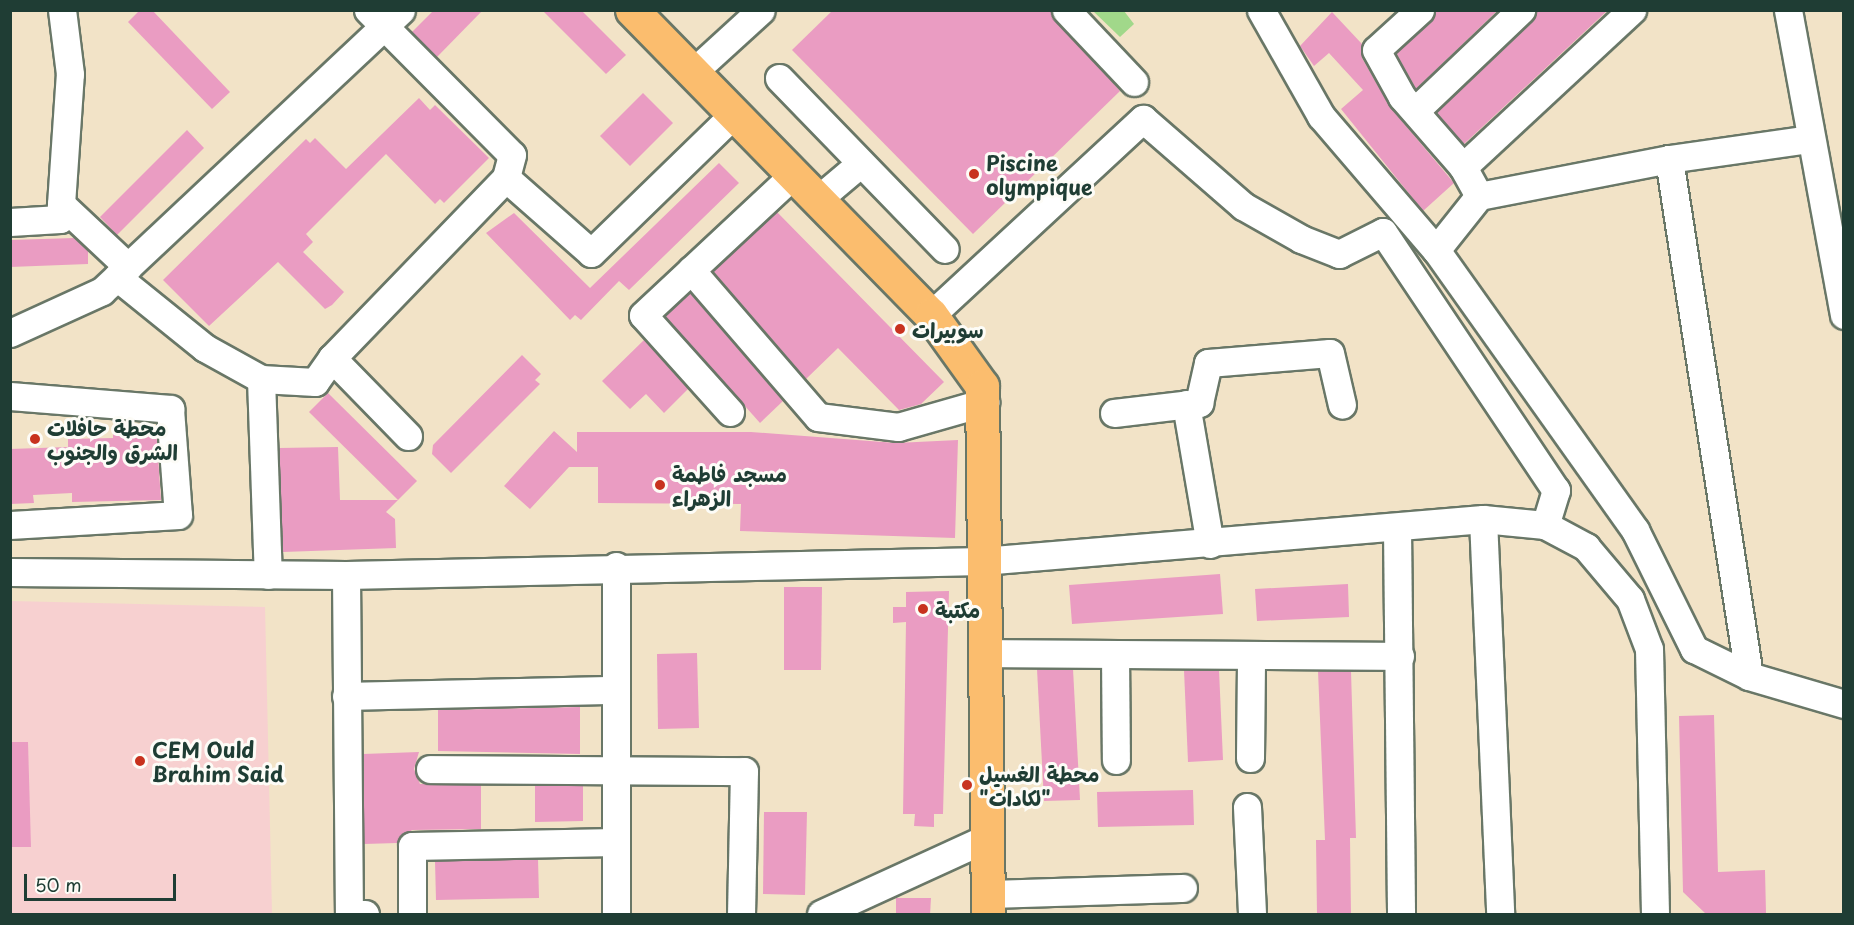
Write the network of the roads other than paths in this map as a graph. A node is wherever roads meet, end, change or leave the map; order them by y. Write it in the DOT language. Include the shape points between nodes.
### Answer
graph roads {
  1 [pos="62,10"];
  2 [pos="632,10"];
  3 [pos="761,10"];
  4 [pos="1066,10"];
  5 [pos="1261,10"];
  6 [pos="1420,10"];
  7 [pos="1521,10"];
  8 [pos="1632,10"];
  9 [pos="1788,10"];
  10 [pos="384,16"];
  11 [pos="692,73"];
  12 [pos="779,78"];
  13 [pos="1134,82"];
  14 [pos="1417,109"];
  15 [pos="733,115"];
  16 [pos="1810,139"];
  17 [pos="1669,159"];
  18 [pos="861,163"];
  19 [pos="1463,167"];
  20 [pos="793,176"];
  21 [pos="506,178"];
  22 [pos="1479,196"];
  23 [pos="817,200"];
  24 [pos="61,204"];
  25 [pos="10,222"];
  26 [pos="945,249"];
  27 [pos="1436,250"];
  28 [pos="691,270"];
  29 [pos="123,272"];
  30 [pos="931,315"];
  31 [pos="1844,315"];
  32 [pos="10,333"];
  33 [pos="332,358"];
  34 [pos="261,379"];
  35 [pos="10,396"];
  36 [pos="985,402"];
  37 [pos="1186,405"];
  38 [pos="1342,405"];
  39 [pos="730,412"];
  40 [pos="1114,413"];
  41 [pos="408,436"];
  42 [pos="1483,519"];
  43 [pos="10,525"];
  44 [pos="1545,525"];
  45 [pos="1396,528"];
  46 [pos="1210,544"];
  47 [pos="982,561"];
  48 [pos="615,566"];
  49 [pos="10,572"];
  50 [pos="346,575"];
  51 [pos="268,576"];
  52 [pos="985,653"];
  53 [pos="1115,654"];
  54 [pos="1251,656"];
  55 [pos="1400,656"];
  56 [pos="1749,676"];
  57 [pos="616,690"];
  58 [pos="346,696"];
  59 [pos="1844,704"];
  60 [pos="1250,758"];
  61 [pos="1116,760"];
  62 [pos="615,768"];
  63 [pos="430,769"];
  64 [pos="1247,807"];
  65 [pos="989,837"];
  66 [pos="615,843"];
  67 [pos="1183,888"];
  68 [pos="988,904"];
  69 [pos="365,915"];
  70 [pos="412,915"];
  71 [pos="616,915"];
  72 [pos="741,915"];
  73 [pos="821,915"];
  74 [pos="1252,915"];
  75 [pos="1401,915"];
  76 [pos="1500,915"];
  77 [pos="1655,915"];
  1 -- 24 [label="street" via="69,74"];
  2 -- 11 [label="main road"];
  3 -- 11 [label="street"];
  4 -- 13 [label="street"];
  5 -- 27 [label="street" via="1321,116"];
  6 -- 14 [label="street" via="1376,50 1402,97"];
  7 -- 14 [label="street"];
  8 -- 19 [label="street"];
  9 -- 16 [label="street"];
  10 -- 21 [label="street" via="512,155"];
  10 -- 29 [label="street"];
  11 -- 15 [label="main road"];
  12 -- 18 [label="street"];
  14 -- 19 [label="street"];
  15 -- 20 [label="main road"];
  15 -- 21 [label="street" via="591,253"];
  16 -- 17 [label="street"];
  16 -- 31 [label="street"];
  17 -- 22 [label="street"];
  17 -- 56 [label="street"];
  18 -- 23 [label="street"];
  18 -- 26 [label="street"];
  19 -- 22 [label="street"];
  20 -- 23 [label="main road"];
  20 -- 28 [label="street"];
  21 -- 33 [label="street"];
  22 -- 27 [label="street"];
  23 -- 30 [label="main road"];
  24 -- 25 [label="street" via="60,219"];
  24 -- 29 [label="street"];
  27 -- 56 [label="street" via="1635,530 1694,650"];
  28 -- 36 [label="street" via="818,417 898,427"];
  28 -- 39 [label="street" via="643,315"];
  29 -- 32 [label="street" via="102,291"];
  29 -- 34 [label="street" via="205,348"];
  30 -- 36 [label="main road" via="982,386"];
  30 -- 44 [label="street" via="1143,119 1243,206 1301,239 1340,254 1383,232 1556,490"];
  33 -- 34 [label="street" via="315,382"];
  33 -- 41 [label="street"];
  34 -- 51 [label="street"];
  35 -- 43 [label="street" via="170,409 178,515"];
  36 -- 47 [label="main road"];
  37 -- 38 [label="street" via="1199,403 1208,363 1330,353"];
  37 -- 40 [label="street"];
  37 -- 46 [label="street"];
  42 -- 44 [label="street"];
  42 -- 45 [label="street"];
  42 -- 76 [label="street"];
  44 -- 77 [label="street" via="1586,546 1630,599 1649,649"];
  45 -- 46 [label="street"];
  45 -- 55 [label="street"];
  46 -- 47 [label="street"];
  47 -- 48 [label="street"];
  47 -- 52 [label="main road"];
  48 -- 50 [label="street"];
  48 -- 57 [label="street"];
  49 -- 51 [label="street"];
  50 -- 51 [label="street"];
  50 -- 58 [label="street"];
  52 -- 53 [label="street"];
  52 -- 65 [label="main road"];
  53 -- 54 [label="street"];
  53 -- 61 [label="street"];
  54 -- 55 [label="street"];
  54 -- 60 [label="street"];
  55 -- 75 [label="street"];
  56 -- 59 [label="street"];
  57 -- 58 [label="street"];
  57 -- 62 [label="street"];
  58 -- 69 [label="street" via="350,914"];
  62 -- 63 [label="street"];
  62 -- 66 [label="street"];
  62 -- 72 [label="street" via="744,771"];
  64 -- 74 [label="street"];
  65 -- 68 [label="main road"];
  65 -- 73 [label="street"];
  66 -- 70 [label="street" via="412,846"];
  66 -- 71 [label="street"];
  67 -- 68 [label="street"];
}
